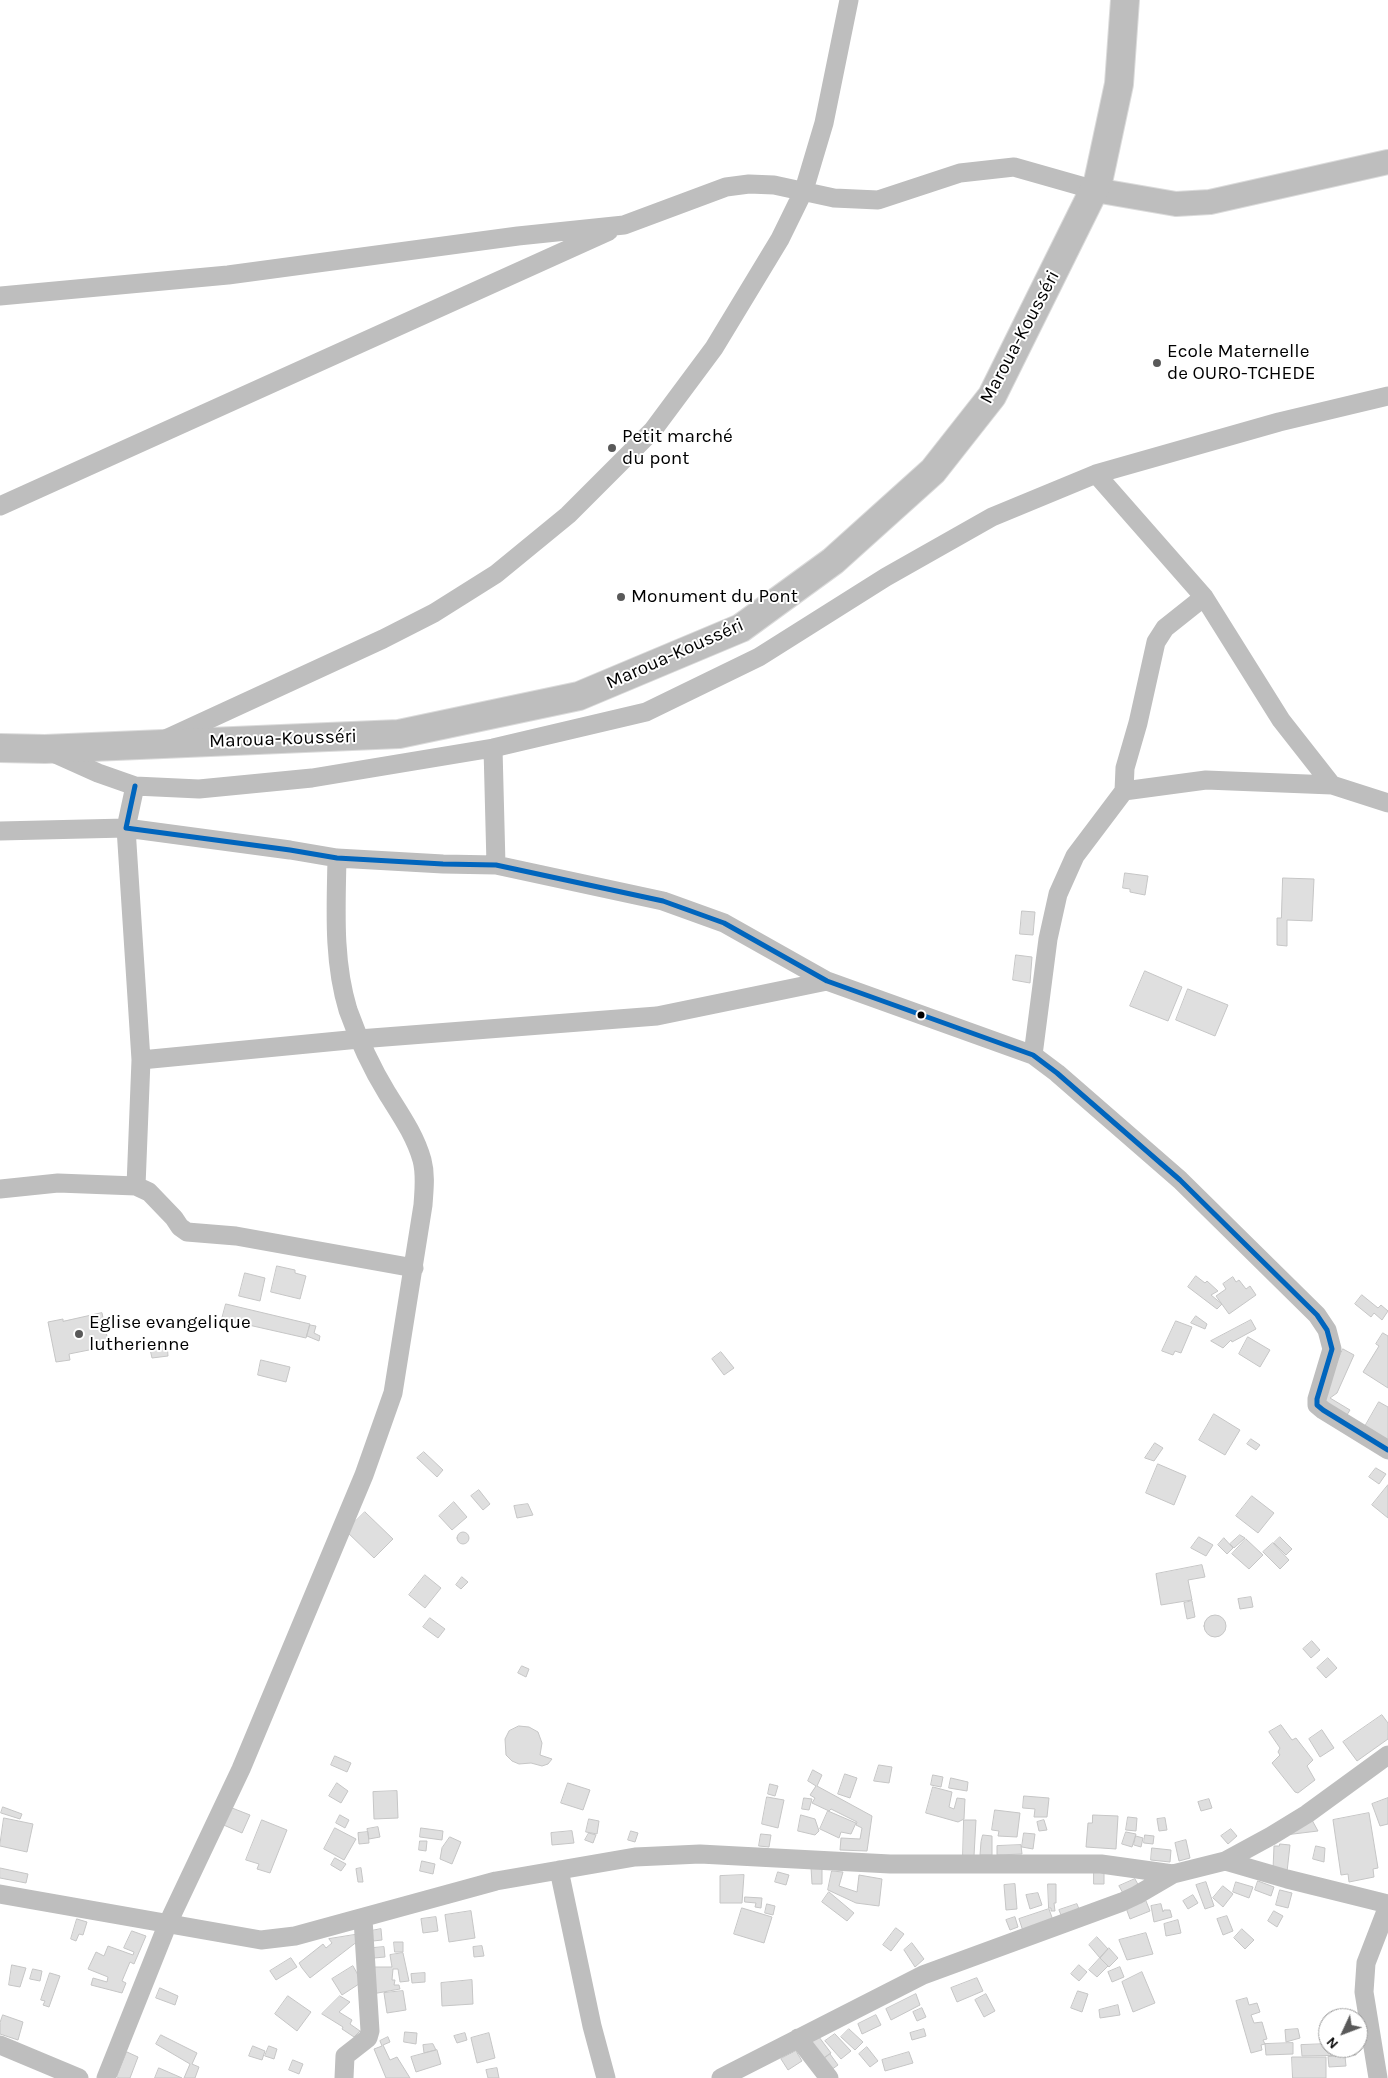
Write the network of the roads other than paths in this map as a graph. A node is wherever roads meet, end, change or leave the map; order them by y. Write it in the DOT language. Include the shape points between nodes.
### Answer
graph roads {
  1 [pos="849,0"];
  2 [pos="1125,0"];
  3 [pos="1388,162"];
  4 [pos="804,190"];
  5 [pos="1095,190"];
  6 [pos="624,224"];
  7 [pos="0,296"];
  8 [pos="1388,396"];
  9 [pos="1096,474"];
  10 [pos="0,506"];
  11 [pos="1204,597"];
  12 [pos="156,744"];
  13 [pos="0,748"];
  14 [pos="493,748"];
  15 [pos="44,749"];
  16 [pos="1332,785"];
  17 [pos="135,786"];
  18 [pos="1124,792"];
  19 [pos="1388,803"];
  20 [pos="126,828"];
  21 [pos="0,831"];
  22 [pos="337,858"];
  23 [pos="496,865"];
  24 [pos="827,981"];
  25 [pos="359,1039"];
  26 [pos="1033,1055"];
  27 [pos="141,1060"];
  28 [pos="136,1186"];
  29 [pos="0,1189"];
  30 [pos="414,1268"];
  31 [pos="1388,1450"];
  32 [pos="1388,1755"];
  33 [pos="1225,1861"];
  34 [pos="559,1870"];
  35 [pos="1173,1874"];
  36 [pos="0,1894"];
  37 [pos="1388,1905"];
  38 [pos="363,1918"];
  39 [pos="168,1923"];
  40 [pos="798,2038"];
  41 [pos="0,2045"];
  42 [pos="79,2078"];
  43 [pos="106,2078"];
  44 [pos="344,2078"];
  45 [pos="606,2078"];
  46 [pos="720,2078"];
  47 [pos="829,2078"];
  48 [pos="1378,2078"];
  1 -- 4 [label="street" via="824,123"];
  2 -- 5 [label="highway, Maroua-Kousséri" via="1119,84"];
  3 -- 5 [label="main road" via="1210,202 1176,204"];
  4 -- 5 [label="street" via="834,198 878,200 960,173 1014,167"];
  4 -- 6 [label="street" via="749,184 726,187"];
  4 -- 12 [label="street" via="780,239 714,348 653,430 568,515 496,574 434,613"];
  5 -- 12 [label="highway, Maroua-Kousséri" via="992,396 932,471 833,561 741,628 580,696 399,734"];
  6 -- 7 [label="street" via="228,275"];
  6 -- 10 [label="street"];
  8 -- 9 [label="street" via="1278,422"];
  9 -- 11 [label="street"];
  9 -- 14 [label="street" via="992,516 886,577 759,657 646,712"];
  11 -- 16 [label="street" via="1281,720"];
  11 -- 18 [label="street" via="1165,628 1156,642 1125,768"];
  12 -- 15 [label="highway, Maroua-Kousséri"];
  13 -- 15 [label="highway, Maroua-Kousséri"];
  14 -- 17 [label="street" via="312,778 199,788"];
  14 -- 23 [label="street"];
  15 -- 17 [label="street"];
  16 -- 18 [label="street" via="1206,780"];
  16 -- 19 [label="street"];
  17 -- 20 [label="street"];
  18 -- 26 [label="street" via="1075,856 1058,894 1048,939"];
  20 -- 21 [label="street"];
  20 -- 22 [label="street"];
  20 -- 27 [label="street"];
  22 -- 23 [label="street"];
  22 -- 25 [label="street" via="339,966 348,1009"];
  23 -- 24 [label="street" via="663,901 724,922"];
  24 -- 25 [label="street" via="657,1016"];
  24 -- 26 [label="street"];
  25 -- 27 [label="street"];
  25 -- 30 [label="street" via="415,1140 422,1161 425,1186"];
  26 -- 31 [label="street" via="1180,1180 1317,1315 1327,1330 1332,1349 1318,1405"];
  27 -- 28 [label="street"];
  28 -- 29 [label="street" via="58,1183"];
  28 -- 30 [label="street" via="149,1192 187,1232 236,1236"];
  30 -- 39 [label="street" via="393,1393 364,1475 241,1769"];
  32 -- 33 [label="street" via="1306,1814"];
  33 -- 35 [label="street"];
  33 -- 37 [label="street"];
  34 -- 35 [label="street" via="635,1857 700,1854 890,1864 1101,1864"];
  34 -- 38 [label="street" via="496,1881"];
  34 -- 45 [label="street"];
  35 -- 40 [label="street" via="1122,1902 922,1975"];
  36 -- 39 [label="street"];
  37 -- 48 [label="street" via="1366,1963 1364,1992"];
  38 -- 39 [label="street" via="295,1936 261,1940"];
  38 -- 44 [label="street" via="370,2032 368,2038 345,2056"];
  39 -- 43 [label="street"];
  40 -- 46 [label="street"];
  40 -- 47 [label="street"];
  41 -- 42 [label="street"];
}
